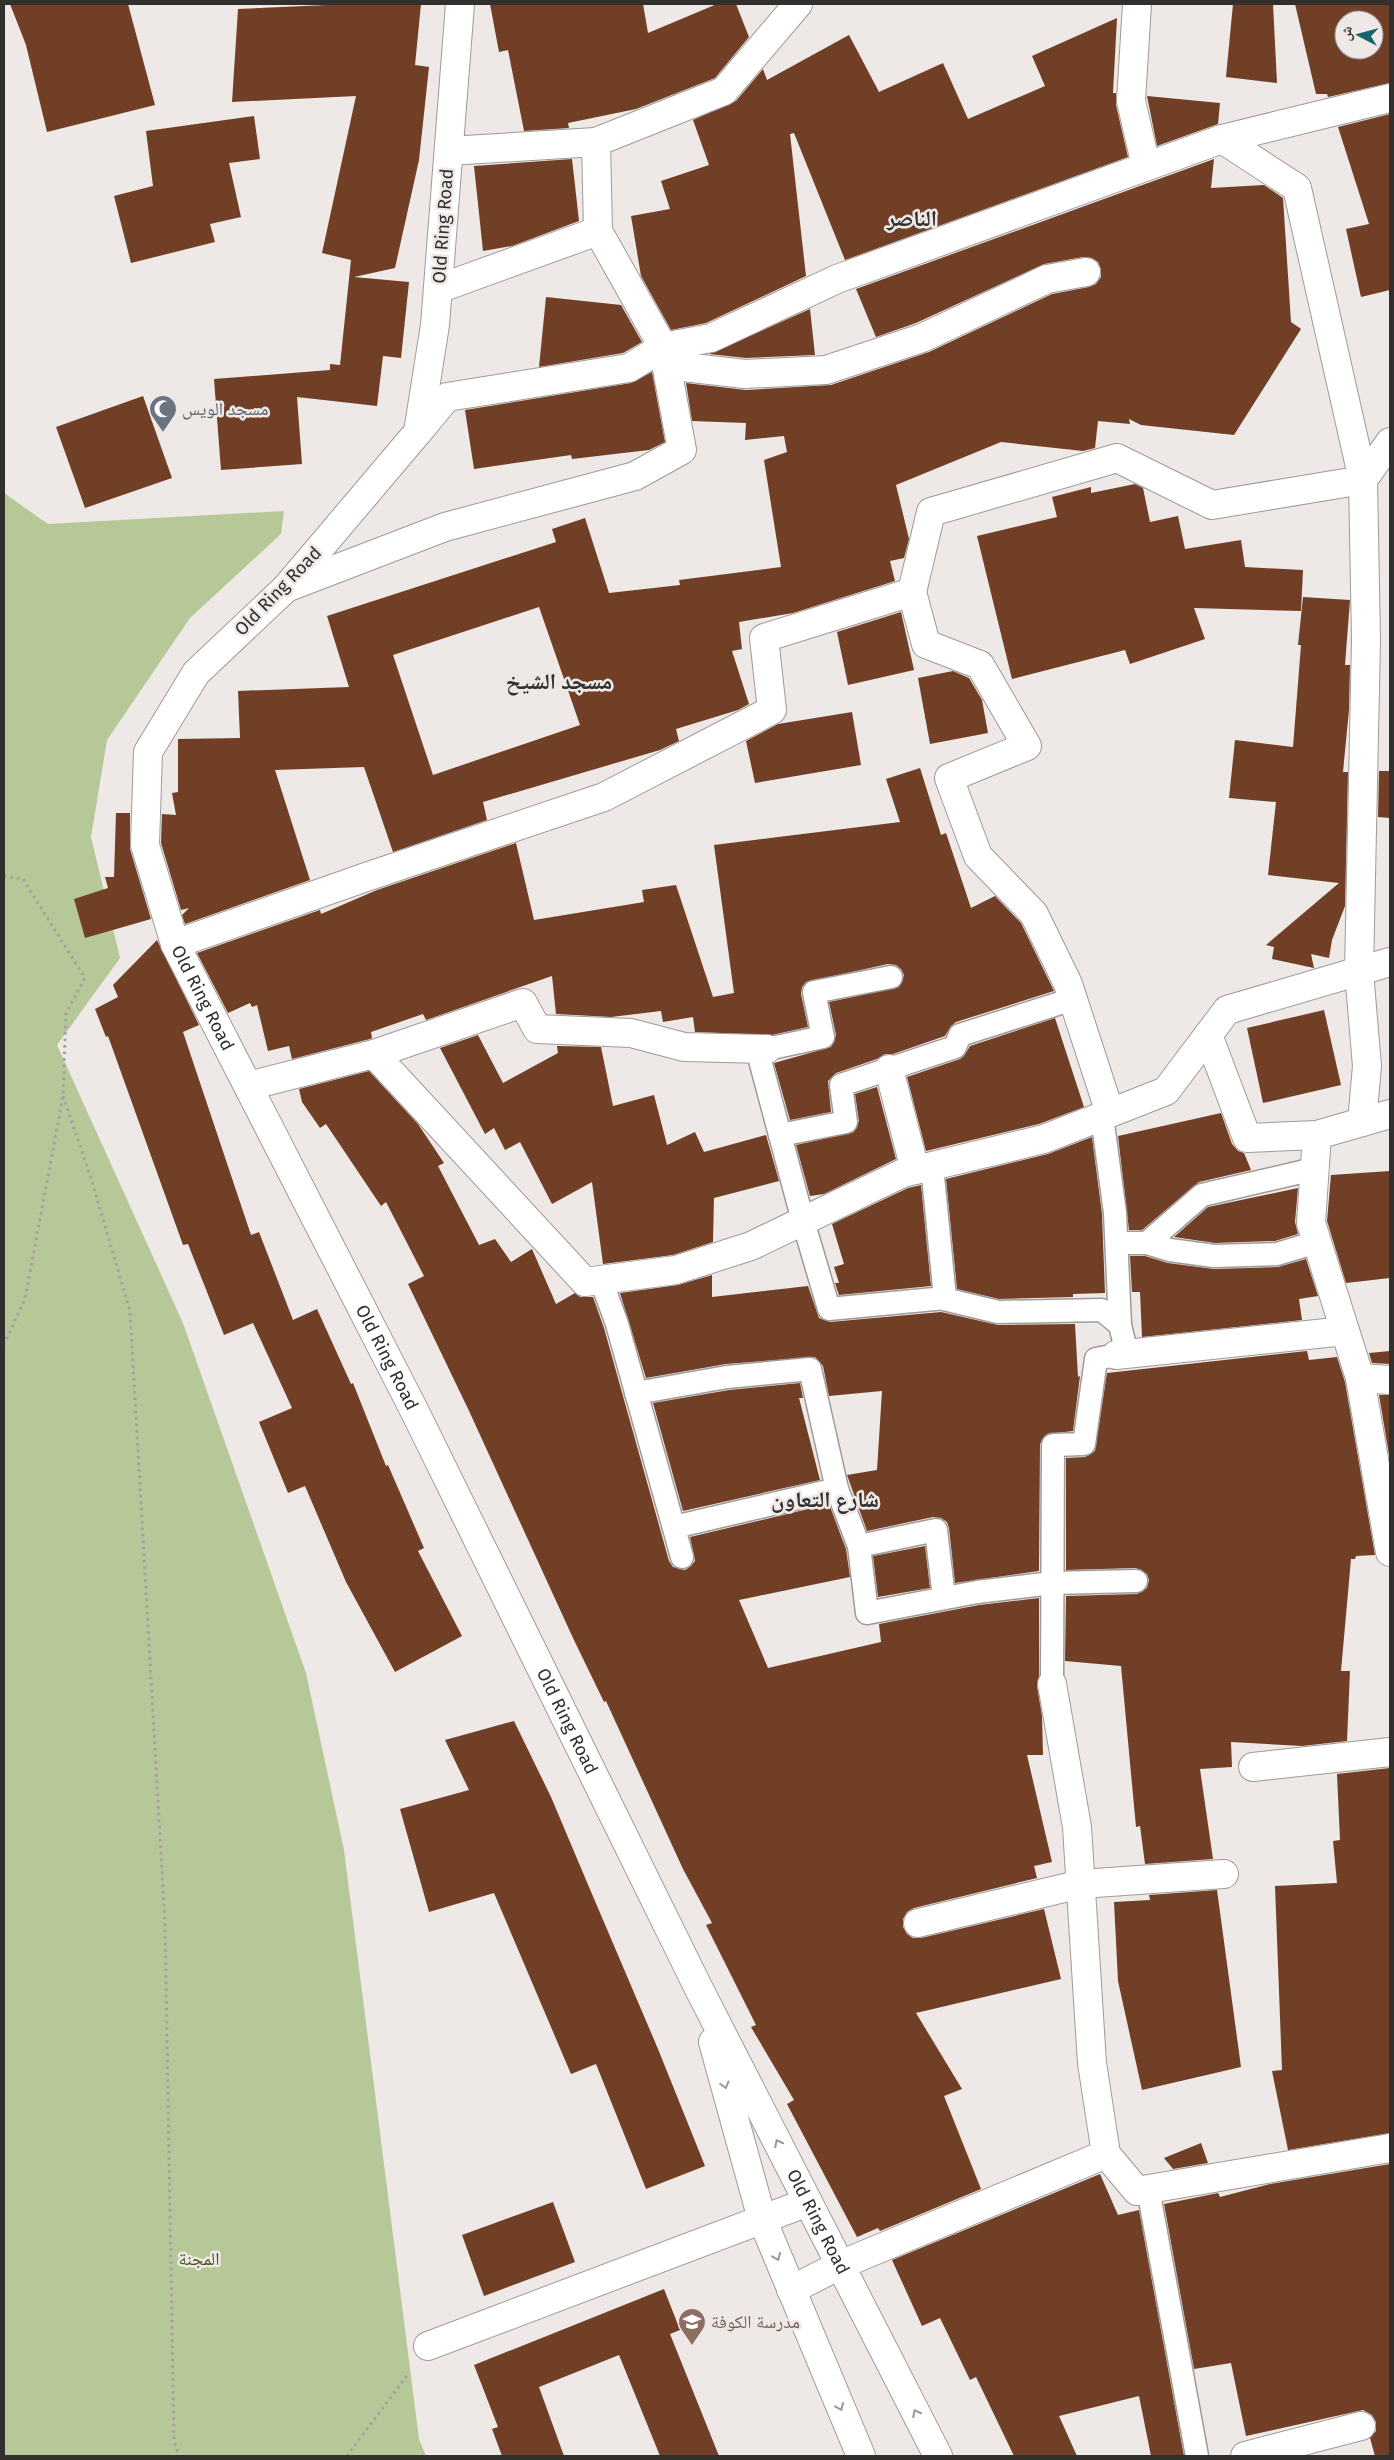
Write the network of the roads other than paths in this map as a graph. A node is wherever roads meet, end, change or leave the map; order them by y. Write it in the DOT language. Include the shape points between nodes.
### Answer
graph roads {
  1 [pos="460,4"];
  2 [pos="798,4"];
  3 [pos="1137,4"];
  4 [pos="1390,98"];
  5 [pos="1222,139"];
  6 [pos="596,142"];
  7 [pos="449,151"];
  8 [pos="1146,166"];
  9 [pos="598,231"];
  10 [pos="1086,272"];
  11 [pos="438,289"];
  12 [pos="665,356"];
  13 [pos="418,432"];
  14 [pos="1390,442"];
  15 [pos="1363,480"];
  16 [pos="286,588"];
  17 [pos="912,592"];
  18 [pos="175,944"];
  19 [pos="1390,962"];
  20 [pos="1360,972"];
  21 [pos="891,977"];
  22 [pos="1073,999"];
  23 [pos="1208,1035"];
  24 [pos="762,1049"];
  25 [pos="374,1054"];
  26 [pos="889,1069"];
  27 [pos="248,1086"];
  28 [pos="1106,1114"];
  29 [pos="1390,1114"];
  30 [pos="1362,1122"];
  31 [pos="780,1135"];
  32 [pos="1317,1135"];
  33 [pos="923,1168"];
  34 [pos="1314,1169"];
  35 [pos="803,1222"];
  36 [pos="1317,1242"];
  37 [pos="1117,1243"];
  38 [pos="1147,1243"];
  39 [pos="601,1280"];
  40 [pos="944,1299"];
  41 [pos="1120,1325"];
  42 [pos="1345,1331"];
  43 [pos="1121,1355"];
  44 [pos="1360,1378"];
  45 [pos="1390,1380"];
  46 [pos="636,1393"];
  47 [pos="837,1489"];
  48 [pos="674,1527"];
  49 [pos="859,1546"];
  50 [pos="1390,1552"];
  51 [pos="682,1557"];
  52 [pos="1136,1581"];
  53 [pos="1052,1583"];
  54 [pos="944,1598"];
  55 [pos="1052,1684"];
  56 [pos="1390,1752"];
  57 [pos="1253,1767"];
  58 [pos="1224,1874"];
  59 [pos="1081,1884"];
  60 [pos="918,1923"];
  61 [pos="698,1988"];
  62 [pos="1390,2148"];
  63 [pos="1106,2154"];
  64 [pos="1148,2189"];
  65 [pos="808,2202"];
  66 [pos="762,2219"];
  67 [pos="840,2265"];
  68 [pos="791,2290"];
  69 [pos="428,2346"];
  70 [pos="1360,2426"];
  71 [pos="861,2456"];
  72 [pos="938,2456"];
  73 [pos="1197,2456"];
  74 [pos="1245,2456"];
  1 -- 7 [label="street, Old Ring Road"];
  2 -- 6 [label="street" via="724,91"];
  3 -- 8 [label="street" via="1131,101"];
  4 -- 5 [label="street"];
  5 -- 8 [label="street"];
  5 -- 15 [label="street" via="1297,188"];
  6 -- 7 [label="street"];
  6 -- 9 [label="street"];
  7 -- 11 [label="street, Old Ring Road"];
  8 -- 12 [label="street" via="837,278 711,338"];
  9 -- 11 [label="street"];
  9 -- 12 [label="street"];
  10 -- 12 [label="street" via="1047,279 922,338 826,370 745,374"];
  11 -- 13 [label="street, Old Ring Road"];
  12 -- 13 [label="street" via="629,368 447,397"];
  12 -- 16 [label="street" via="682,450 635,476 445,527"];
  13 -- 16 [label="street, Old Ring Road"];
  14 -- 15 [label="street"];
  15 -- 17 [label="street" via="1212,505 1117,458 932,512"];
  15 -- 20 [label="street" via="1366,640"];
  16 -- 18 [label="street, Old Ring Road" via="196,673 148,752 145,845"];
  17 -- 18 [label="street" via="764,638 772,710 604,797"];
  17 -- 22 [label="street" via="926,644 980,664 1027,746 949,778 978,856 1034,914"];
  18 -- 27 [label="street, Old Ring Road"];
  19 -- 20 [label="street"];
  20 -- 23 [label="street" via="1227,1010"];
  20 -- 30 [label="street" via="1367,1066"];
  21 -- 24 [label="lane" via="814,992 823,1037"];
  22 -- 26 [label="lane" via="960,1035 954,1047"];
  22 -- 28 [label="street"];
  23 -- 28 [label="street" via="1166,1091"];
  23 -- 32 [label="street" via="1247,1138"];
  24 -- 25 [label="street" via="684,1047 631,1033 537,1028 523,1003"];
  24 -- 31 [label="lane"];
  25 -- 27 [label="street"];
  25 -- 39 [label="street" via="585,1282"];
  26 -- 31 [label="lane" via="841,1085 846,1122"];
  26 -- 33 [label="street"];
  27 -- 61 [label="street, Old Ring Road" via="418,1418"];
  28 -- 33 [label="street" via="1044,1138"];
  28 -- 37 [label="lane"];
  29 -- 30 [label="street"];
  30 -- 32 [label="street"];
  31 -- 35 [label="lane"];
  32 -- 34 [label="street"];
  33 -- 35 [label="street" via="903,1173"];
  33 -- 40 [label="lane"];
  34 -- 36 [label="street" via="1312,1223"];
  34 -- 38 [label="lane" via="1202,1195"];
  35 -- 39 [label="street" via="751,1246 676,1270"];
  35 -- 40 [label="lane" via="829,1309"];
  36 -- 38 [label="lane" via="1277,1254 1214,1256"];
  36 -- 42 [label="street"];
  37 -- 38 [label="lane"];
  37 -- 41 [label="lane"];
  39 -- 46 [label="lane"];
  40 -- 41 [label="lane" via="998,1312 1102,1310"];
  41 -- 43 [label="lane"];
  42 -- 43 [label="street"];
  42 -- 44 [label="street"];
  43 -- 53 [label="lane" via="1096,1358 1084,1444 1053,1445"];
  44 -- 45 [label="street"];
  44 -- 50 [label="street"];
  46 -- 47 [label="lane" via="727,1377 810,1369"];
  46 -- 48 [label="lane"];
  47 -- 48 [label="lane"];
  47 -- 49 [label="lane"];
  48 -- 51 [label="lane"];
  49 -- 54 [label="lane" via="867,1613"];
  49 -- 54 [label="lane" via="936,1530"];
  52 -- 53 [label="lane"];
  53 -- 54 [label="lane"];
  53 -- 55 [label="lane"];
  55 -- 59 [label="street" via="1077,1827"];
  56 -- 57 [label="street"];
  58 -- 59 [label="street"];
  59 -- 60 [label="street"];
  59 -- 63 [label="street" via="1092,2062"];
  65 -- 61 [label="street, Old Ring Road, one-way"];
  61 -- 66 [label="street, Old Ring Road, one-way"];
  62 -- 64 [label="street"];
  63 -- 64 [label="street" via="1137,2191"];
  63 -- 67 [label="street"];
  64 -- 73 [label="lane"];
  65 -- 66 [label="street"];
  65 -- 67 [label="street, Old Ring Road"];
  66 -- 68 [label="street, Old Ring Road, one-way"];
  66 -- 69 [label="street"];
  67 -- 68 [label="street"];
  72 -- 67 [label="street, Old Ring Road, one-way"];
  68 -- 71 [label="street, Old Ring Road, one-way"];
  70 -- 74 [label="street"];
}
